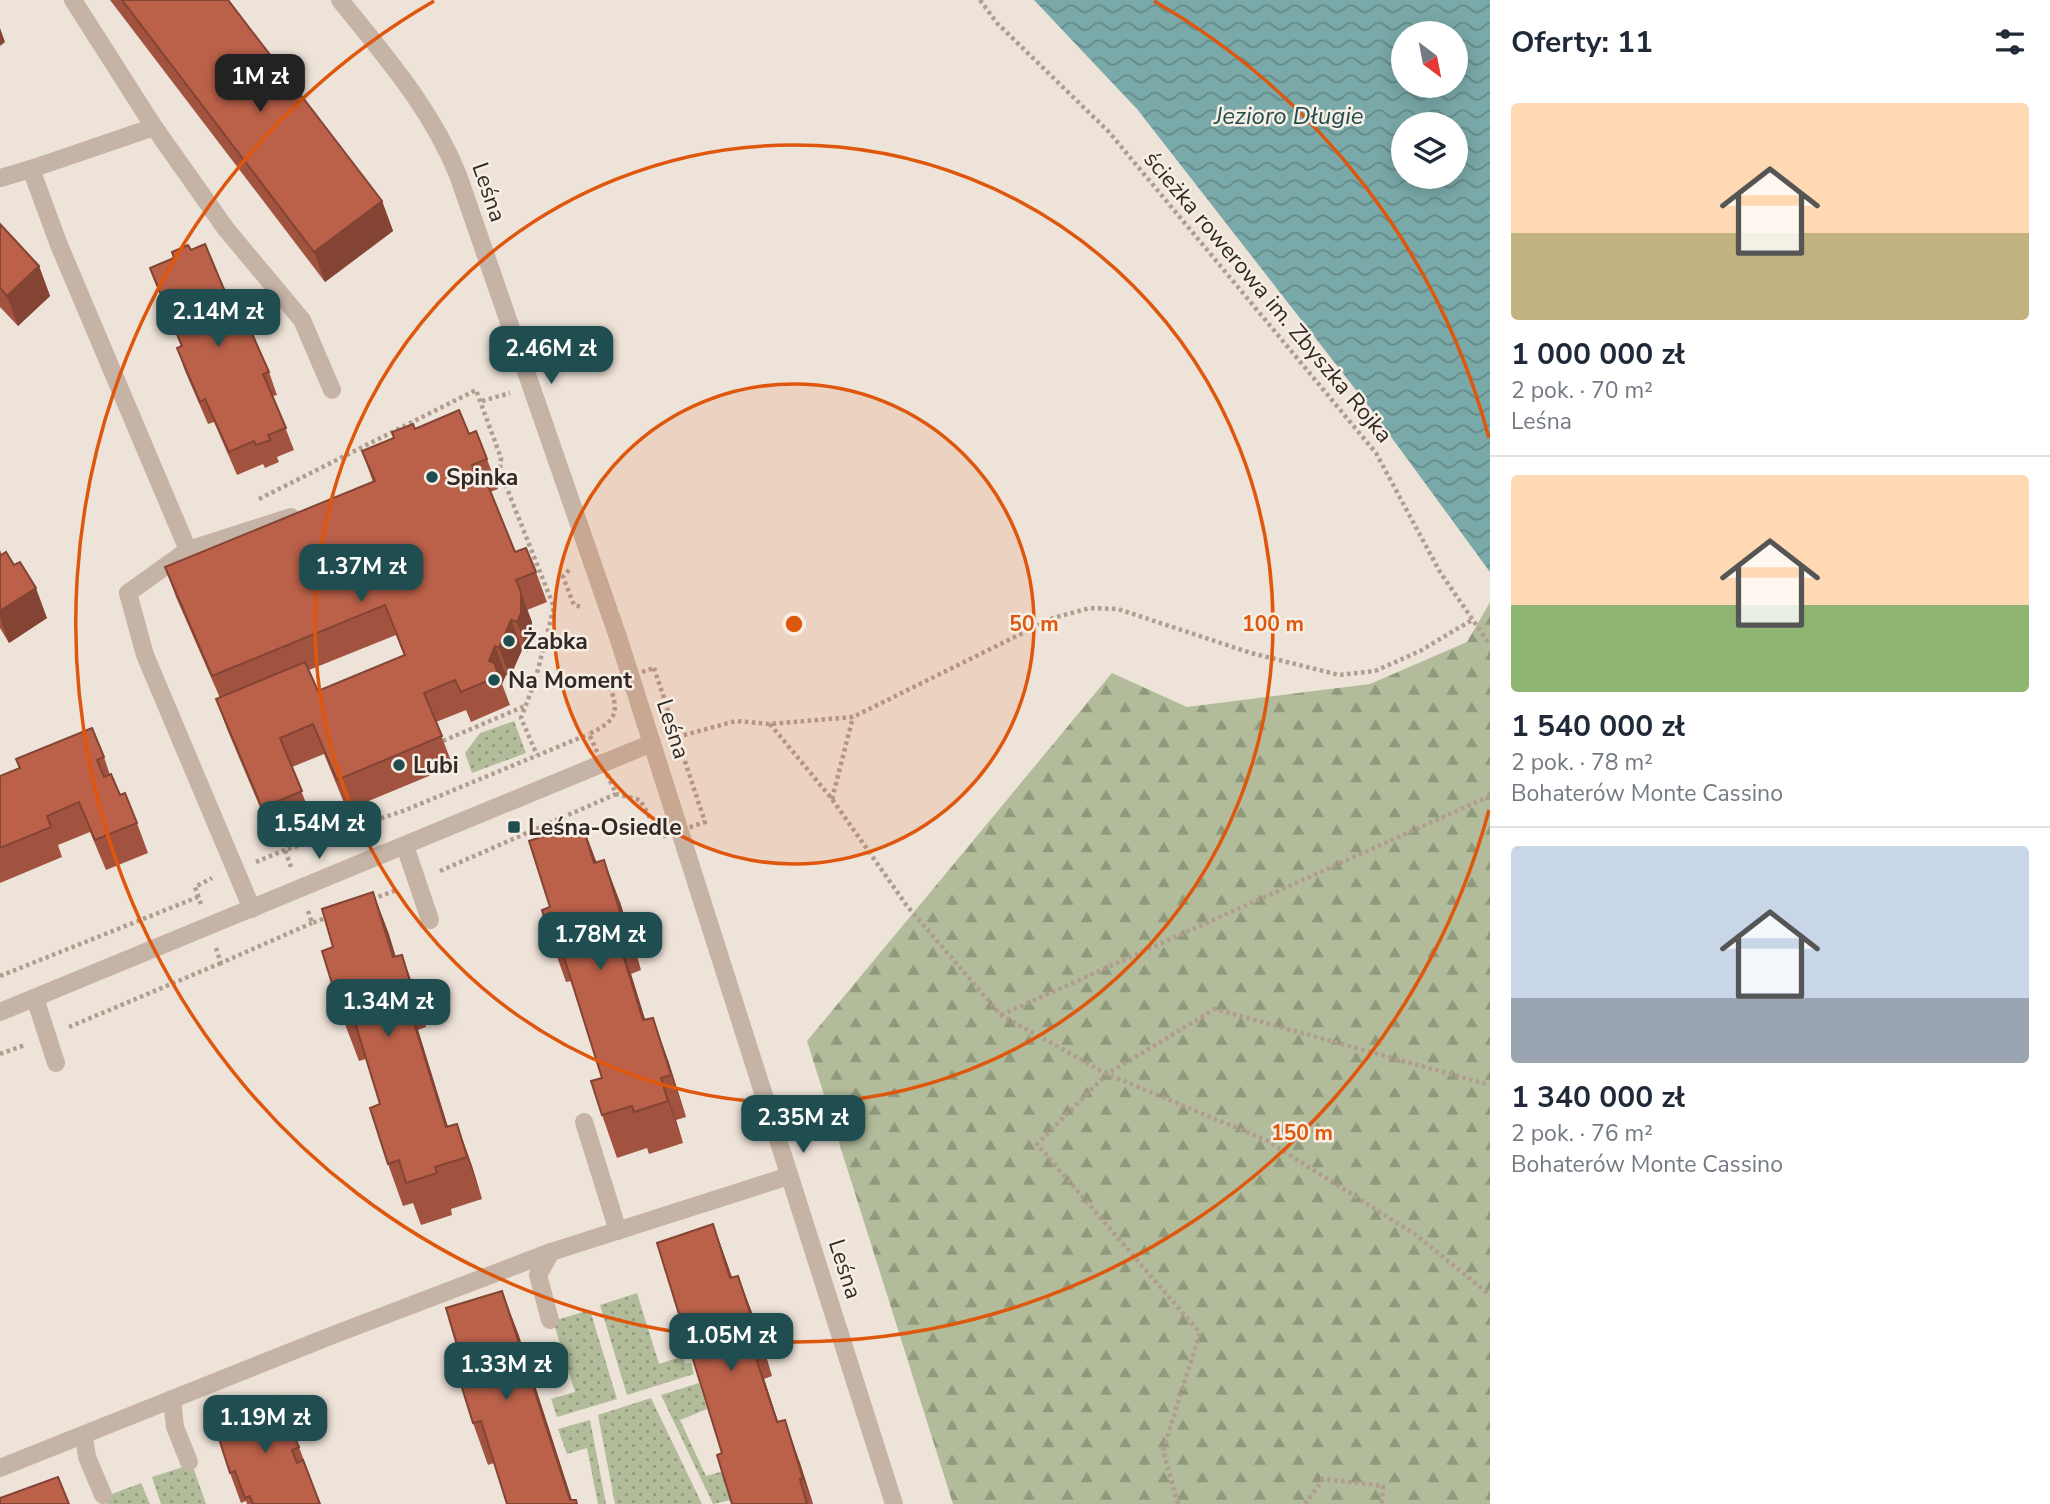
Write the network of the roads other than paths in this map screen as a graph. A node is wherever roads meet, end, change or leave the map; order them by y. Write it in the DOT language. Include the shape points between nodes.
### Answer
graph roads {
  1 [pos="73,0"];
  2 [pos="340,0"];
  3 [pos="154,127"];
  4 [pos="31,169"];
  5 [pos="0,178"];
  6 [pos="332,390"];
  7 [pos="312,511"];
  8 [pos="188,550"];
  9 [pos="652,743"];
  10 [pos="405,846"];
  11 [pos="252,909"];
  12 [pos="430,920"];
  13 [pos="35,998"];
  14 [pos="0,1012"];
  15 [pos="56,1063"];
  16 [pos="584,1122"];
  17 [pos="789,1176"];
  18 [pos="618,1231"];
  19 [pos="551,1252"];
  20 [pos="550,1320"];
  21 [pos="172,1399"];
  22 [pos="84,1436"];
  23 [pos="189,1462"];
  24 [pos="0,1468"];
  25 [pos="103,1495"];
  26 [pos="894,1504"];
  1 -- 3 [label="street"];
  2 -- 9 [label="street, Leśna" via="414,92 443,139"];
  3 -- 4 [label="street"];
  3 -- 6 [label="street" via="226,229 302,320"];
  4 -- 5 [label="street"];
  4 -- 8 [label="street"];
  7 -- 8 [label="street"];
  8 -- 11 [label="street" via="128,593 145,655"];
  9 -- 10 [label="street"];
  9 -- 17 [label="street, Leśna"];
  10 -- 11 [label="street"];
  10 -- 12 [label="street"];
  11 -- 13 [label="street"];
  13 -- 14 [label="street"];
  13 -- 15 [label="street"];
  16 -- 18 [label="street"];
  17 -- 18 [label="street"];
  17 -- 26 [label="street, Leśna"];
  18 -- 19 [label="street"];
  19 -- 20 [label="street" via="538,1275"];
  19 -- 21 [label="street"];
  21 -- 22 [label="street"];
  21 -- 23 [label="street" via="175,1427"];
  22 -- 24 [label="street"];
  22 -- 25 [label="street" via="87,1457"];
}
